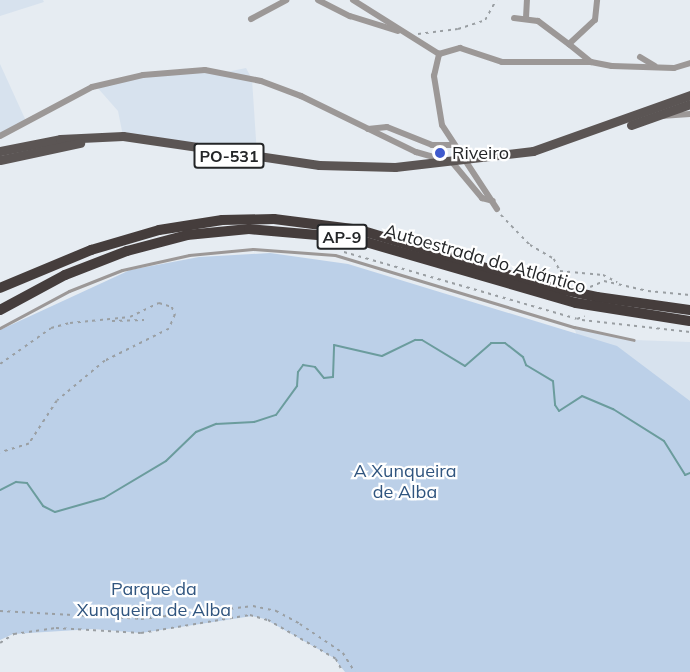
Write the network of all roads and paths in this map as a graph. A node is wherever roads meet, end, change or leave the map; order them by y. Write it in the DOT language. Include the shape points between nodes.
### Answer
graph roads {
  1 [pos="286,0"];
  2 [pos="318,0"];
  3 [pos="353,0"];
  4 [pos="496,0"];
  5 [pos="527,0"];
  6 [pos="597,0"];
  7 [pos="514,18"];
  8 [pos="526,18"];
  9 [pos="251,19"];
  10 [pos="408,34"];
  11 [pos="569,44"];
  12 [pos="439,54"];
  13 [pos="640,57"];
  14 [pos="591,62"];
  15 [pos="690,63"];
  16 [pos="656,66"];
  17 [pos="690,95"];
  18 [pos="690,104"];
  19 [pos="690,114"];
  20 [pos="657,116"];
  21 [pos="368,129"];
  22 [pos="0,136"];
  23 [pos="454,145"];
  24 [pos="0,154"];
  25 [pos="455,164"];
  26 [pos="493,201"];
  27 [pos="497,209"];
  28 [pos="335,255"];
  29 [pos="617,282"];
  30 [pos="0,288"];
  31 [pos="590,288"];
  32 [pos="690,295"];
  33 [pos="0,310"];
  34 [pos="690,310"];
  35 [pos="111,320"];
  36 [pos="144,320"];
  37 [pos="690,321"];
  38 [pos="0,327"];
  39 [pos="690,332"];
  40 [pos="634,340"];
  41 [pos="0,364"];
  42 [pos="0,453"];
  43 [pos="0,611"];
  44 [pos="0,643"];
  45 [pos="343,672"];
  46 [pos="356,672"];
  1 -- 9 [label="street"];
  2 -- 10 [label="street" via="359,19"];
  3 -- 10 [label="street"];
  4 -- 10 [label="path" via="485,20"];
  5 -- 8 [label="street"];
  6 -- 11 [label="street" via="595,20"];
  7 -- 8 [label="street"];
  8 -- 11 [label="street" via="546,25"];
  10 -- 12 [label="street"];
  11 -- 14 [label="street"];
  12 -- 14 [label="street" via="460,48 502,62"];
  12 -- 23 [label="street" via="434,76 440,117"];
  13 -- 16 [label="street"];
  14 -- 16 [label="street"];
  15 -- 16 [label="street" via="674,68"];
  17 -- 25 [label="main road, PO-531" via="562,144"];
  18 -- 20 [label="main road, PO-531"];
  19 -- 20 [label="street"];
  20 -- 25 [label="main road, PO-531" via="552,153"];
  21 -- 22 [label="street" via="261,81 205,70 143,75 92,87"];
  21 -- 23 [label="street" via="387,127 432,146"];
  21 -- 25 [label="street" via="416,152"];
  23 -- 26 [label="street"];
  24 -- 25 [label="main road, PO-531" via="26,154 91,141 126,141 311,170 386,172"];
  24 -- 25 [label="main road, PO-531" via="60,139 123,136 342,167"];
  25 -- 26 [label="street" via="482,198"];
  26 -- 27 [label="street"];
  27 -- 29 [label="path" via="530,245 554,259 560,271 603,275"];
  28 -- 38 [label="lane" via="253,249 149,263 69,291"];
  28 -- 39 [label="path" via="355,253 583,318"];
  28 -- 40 [label="lane" via="574,327"];
  29 -- 31 [label="path" via="599,281"];
  29 -- 32 [label="path" via="648,291"];
  30 -- 34 [label="highway, Autoestrada do Atlántico / AP-9" via="91,250 141,235 194,223 274,219 360,230 545,286 640,305"];
  33 -- 37 [label="highway, Autoestrada do Atlántico / AP-9" via="64,275 127,251 187,235 249,229 352,238 566,301"];
  35 -- 36 [label="path"];
  35 -- 41 [label="path" via="51,328"];
  35 -- 42 [label="path" via="130,317 159,303 172,307 175,315 169,329 105,361 57,401 29,444"];
  43 -- 46 [label="path" via="141,619 254,606 276,611 324,639 343,653"];
  44 -- 45 [label="path" via="14,634 56,628 141,633 250,615 268,620 336,659"];
}
